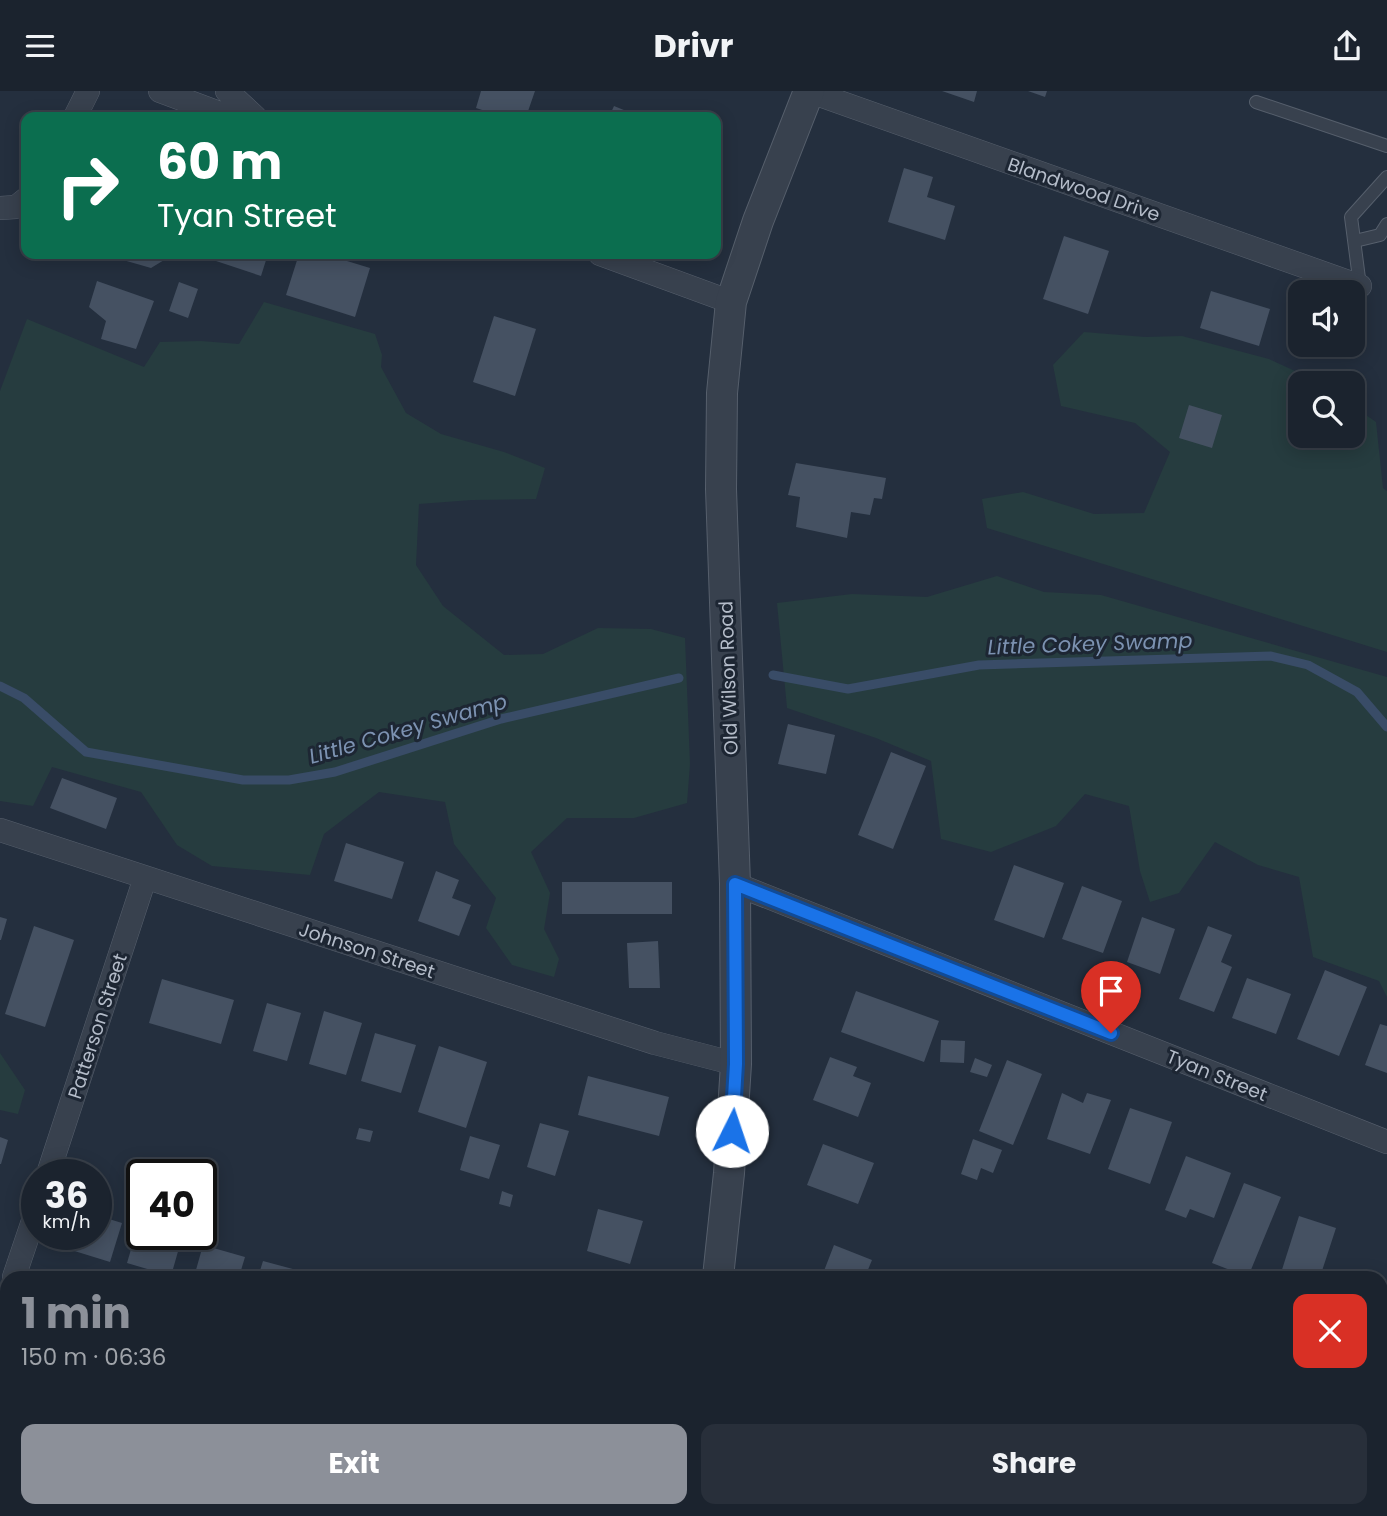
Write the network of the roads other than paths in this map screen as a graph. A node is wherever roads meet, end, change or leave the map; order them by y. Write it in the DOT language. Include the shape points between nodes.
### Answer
graph roads {
  1 [pos="88,91"];
  2 [pos="160,91"];
  3 [pos="227,91"];
  4 [pos="808,91"];
  5 [pos="1256,101"];
  6 [pos="78,112"];
  7 [pos="217,112"];
  8 [pos="250,112"];
  9 [pos="1387,146"];
  10 [pos="1387,177"];
  11 [pos="21,203"];
  12 [pos="0,208"];
  13 [pos="1387,224"];
  14 [pos="1355,241"];
  15 [pos="614,259"];
  16 [pos="1343,280"];
  17 [pos="1359,280"];
  18 [pos="731,302"];
  19 [pos="0,830"];
  20 [pos="145,878"];
  21 [pos="735,884"];
  22 [pos="736,1064"];
  23 [pos="1387,1142"];
  24 [pos="53,1159"];
  25 [pos="23,1250"];
  26 [pos="16,1271"];
  27 [pos="719,1271"];
  1 -- 6 [label="street"];
  2 -- 7 [label="street"];
  3 -- 8 [label="street"];
  4 -- 16 [label="street, Blandwood Drive"];
  4 -- 18 [label="street, Old Wilson Road"];
  5 -- 9 [label="lane"];
  10 -- 14 [label="lane" via="1351,217"];
  11 -- 12 [label="street"];
  13 -- 14 [label="lane" via="1380,235"];
  14 -- 17 [label="lane"];
  15 -- 18 [label="street"];
  18 -- 21 [label="street, Old Wilson Road" via="722,393 721,489"];
  19 -- 20 [label="street, Johnson Street"];
  20 -- 22 [label="street, Johnson Street" via="655,1043"];
  20 -- 24 [label="street, Patterson Street"];
  21 -- 22 [label="street, Old Wilson Road"];
  21 -- 23 [label="street, Tyan Street"];
  22 -- 27 [label="street, Old Wilson Road"];
  25 -- 26 [label="street"];
}
